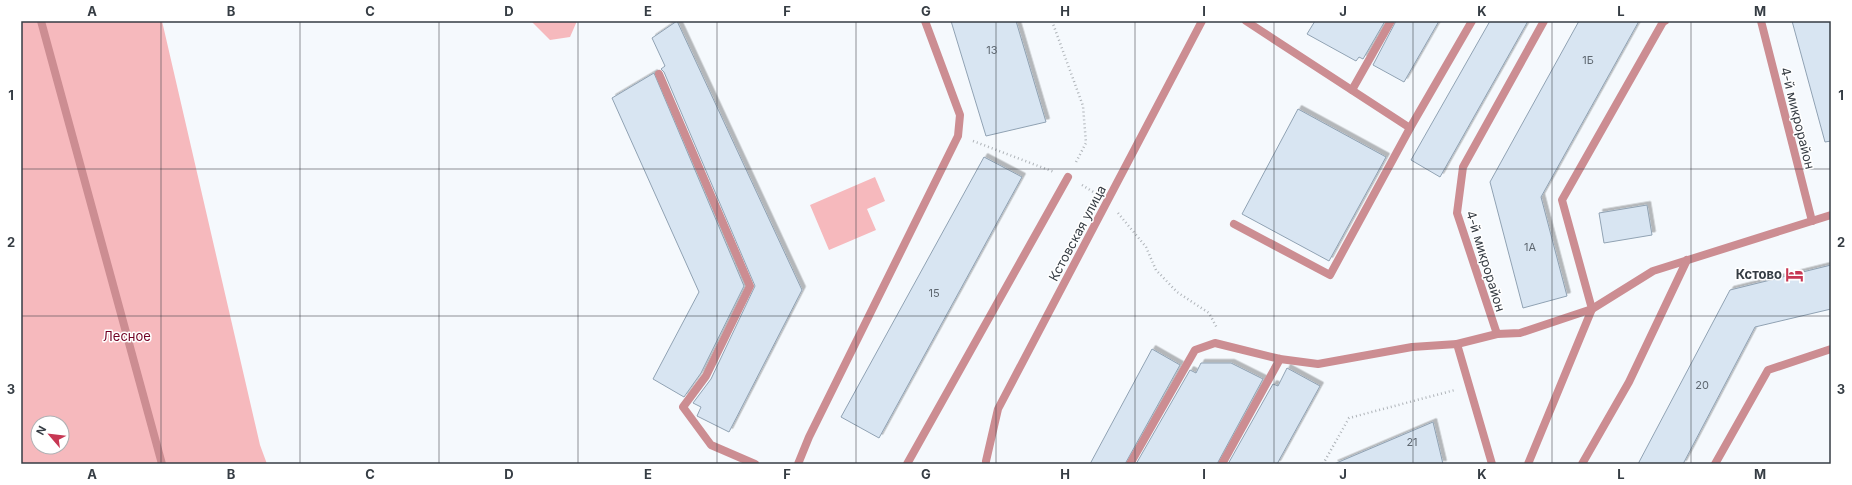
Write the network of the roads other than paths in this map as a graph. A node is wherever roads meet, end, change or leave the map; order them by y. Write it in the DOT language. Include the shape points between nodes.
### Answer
graph roads {
  1 [pos="41,21"];
  2 [pos="925,21"];
  3 [pos="1202,21"];
  4 [pos="1246,21"];
  5 [pos="1391,21"];
  6 [pos="1472,21"];
  7 [pos="1544,21"];
  8 [pos="1665,21"];
  9 [pos="1761,21"];
  10 [pos="659,74"];
  11 [pos="1352,90"];
  12 [pos="1410,128"];
  13 [pos="1068,177"];
  14 [pos="1831,215"];
  15 [pos="1812,221"];
  16 [pos="1234,224"];
  17 [pos="1687,260"];
  18 [pos="1592,309"];
  19 [pos="1497,334"];
  20 [pos="1457,344"];
  21 [pos="1831,349"];
  22 [pos="1280,359"];
  23 [pos="986,463"];
  24 [pos="162,464"];
  25 [pos="754,464"];
  26 [pos="798,464"];
  27 [pos="907,464"];
  28 [pos="1130,464"];
  29 [pos="1222,464"];
  30 [pos="1492,464"];
  31 [pos="1528,464"];
  32 [pos="1582,464"];
  33 [pos="1714,464"];
  1 -- 24 [label="street"];
  2 -- 26 [label="street" via="960,115 958,136 808,437"];
  3 -- 23 [label="street, Кстовская улица" via="998,409"];
  4 -- 11 [label="street"];
  5 -- 11 [label="street"];
  6 -- 12 [label="street"];
  7 -- 19 [label="street, 4-й микрорайон" via="1463,167 1457,213"];
  8 -- 18 [label="street" via="1562,200"];
  9 -- 15 [label="street, 4-й микрорайон"];
  10 -- 25 [label="street" via="750,286 706,376 683,407 711,445"];
  11 -- 12 [label="street"];
  12 -- 16 [label="street" via="1330,275"];
  13 -- 27 [label="street"];
  14 -- 15 [label="street"];
  15 -- 17 [label="street"];
  17 -- 18 [label="street" via="1653,271"];
  17 -- 32 [label="street" via="1628,382"];
  18 -- 19 [label="street" via="1520,333"];
  18 -- 31 [label="street"];
  19 -- 20 [label="street"];
  20 -- 22 [label="street" via="1412,347 1318,364"];
  20 -- 30 [label="street"];
  21 -- 33 [label="street" via="1768,370"];
  22 -- 28 [label="street" via="1215,343 1195,350"];
  22 -- 29 [label="street"];
}
